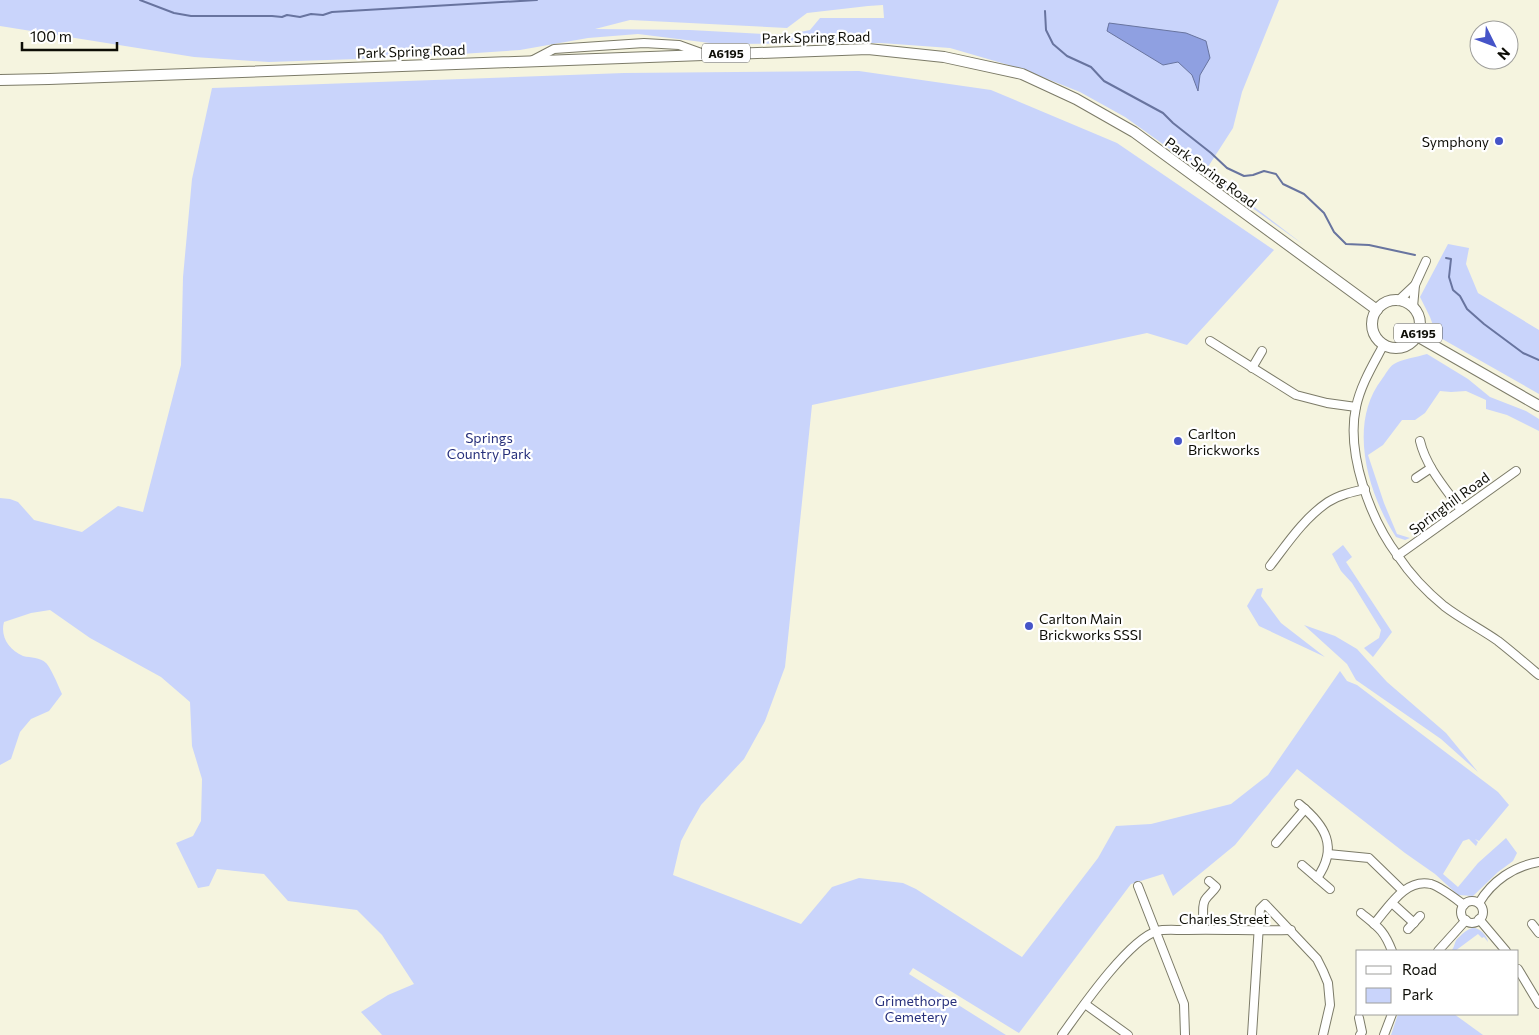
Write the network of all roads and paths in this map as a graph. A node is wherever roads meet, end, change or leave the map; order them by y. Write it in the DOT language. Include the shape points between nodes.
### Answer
graph roads {
  1 [pos="0,80"];
  2 [pos="1426,261"];
  3 [pos="1415,285"];
  4 [pos="1398,301"];
  5 [pos="1413,308"];
  6 [pos="1378,310"];
  7 [pos="1417,336"];
  8 [pos="1210,341"];
  9 [pos="1384,344"];
  10 [pos="1262,351"];
  11 [pos="1252,368"];
  12 [pos="1539,406"];
  13 [pos="1356,408"];
  14 [pos="1420,441"];
  15 [pos="1431,468"];
  16 [pos="1516,471"];
  17 [pos="1416,478"];
  18 [pos="1365,489"];
  19 [pos="1461,510"];
  20 [pos="1397,556"];
  21 [pos="1270,566"];
  22 [pos="1539,675"];
  23 [pos="1276,843"];
  24 [pos="1328,854"];
  25 [pos="1539,862"];
  26 [pos="1302,865"];
  27 [pos="1317,878"];
  28 [pos="1209,881"];
  29 [pos="1138,886"];
  30 [pos="1330,890"];
  31 [pos="1403,891"];
  32 [pos="1392,903"];
  33 [pos="1479,903"];
  34 [pos="1464,905"];
  35 [pos="1361,913"];
  36 [pos="1420,916"];
  37 [pos="1480,919"];
  38 [pos="1466,920"];
  39 [pos="1414,923"];
  40 [pos="1374,924"];
  41 [pos="1532,924"];
  42 [pos="1204,929"];
  43 [pos="1408,929"];
  44 [pos="1291,930"];
  45 [pos="1157,931"];
  46 [pos="1258,931"];
  47 [pos="1539,932"];
  48 [pos="1392,950"];
  49 [pos="1439,950"];
  50 [pos="1505,950"];
  51 [pos="1519,973"];
  52 [pos="1085,1004"];
  53 [pos="1539,1004"];
  54 [pos="1392,1015"];
  55 [pos="1359,1018"];
  56 [pos="1062,1035"];
  57 [pos="1128,1035"];
  58 [pos="1185,1035"];
  59 [pos="1252,1035"];
  60 [pos="1323,1035"];
  61 [pos="1360,1035"];
  62 [pos="1384,1035"];
  1 -- 6 [label="main road, Park Spring Road / A6195" via="868,49 944,57 1022,74 1076,99 1134,132"];
  2 -- 3 [label="street"];
  3 -- 4 [label="street"];
  3 -- 5 [label="street"];
  4 -- 5 [label="main road, A6195"];
  4 -- 6 [label="main road" via="1386,303"];
  5 -- 7 [label="main road, A6195" via="1420,321"];
  6 -- 9 [label="main road, A6195" via="1373,329"];
  7 -- 9 [label="main road, A6195" via="1402,348"];
  7 -- 12 [label="main road, A6195"];
  8 -- 11 [label="street"];
  9 -- 13 [label="street" via="1364,383"];
  10 -- 11 [label="street"];
  11 -- 13 [label="street" via="1296,395"];
  13 -- 18 [label="street" via="1356,460"];
  14 -- 15 [label="street"];
  15 -- 17 [label="street"];
  15 -- 19 [label="street"];
  16 -- 19 [label="street, Springhill Road"];
  18 -- 20 [label="street"];
  18 -- 21 [label="street" via="1343,494 1328,502 1311,516"];
  19 -- 20 [label="street, Springhill Road"];
  20 -- 22 [label="street" via="1445,606 1498,641"];
  23 -- 24 [label="street" via="1302,807 1322,827"];
  24 -- 27 [label="street"];
  24 -- 31 [label="street" via="1369,858"];
  25 -- 33 [label="street" via="1521,866 1501,878"];
  26 -- 27 [label="street"];
  27 -- 30 [label="street"];
  28 -- 42 [label="street" via="1216,887 1203,903"];
  29 -- 45 [label="street"];
  31 -- 32 [label="street"];
  31 -- 34 [label="street" via="1412,885 1433,884"];
  32 -- 39 [label="street"];
  32 -- 40 [label="street"];
  33 -- 34 [label="street" via="1470,901"];
  33 -- 37 [label="street" via="1483,909"];
  34 -- 38 [label="street" via="1462,914"];
  35 -- 40 [label="street"];
  36 -- 39 [label="street"];
  37 -- 38 [label="street"];
  37 -- 50 [label="street"];
  38 -- 49 [label="street"];
  39 -- 43 [label="street"];
  40 -- 48 [label="street" via="1386,937"];
  41 -- 47 [label="street"];
  42 -- 45 [label="street, Charles Street"];
  42 -- 46 [label="street, Charles Street"];
  44 -- 46 [label="street, Charles Street"];
  44 -- 46 [label="street" via="1265,904 1260,909"];
  44 -- 60 [label="street" via="1316,959 1328,983 1330,1005"];
  45 -- 52 [label="street" via="1138,942"];
  45 -- 58 [label="street" via="1184,1004"];
  46 -- 59 [label="street"];
  51 -- 53 [label="street"];
  52 -- 56 [label="street"];
  52 -- 57 [label="street"];
  54 -- 62 [label="street"];
  55 -- 61 [label="street"];
}
